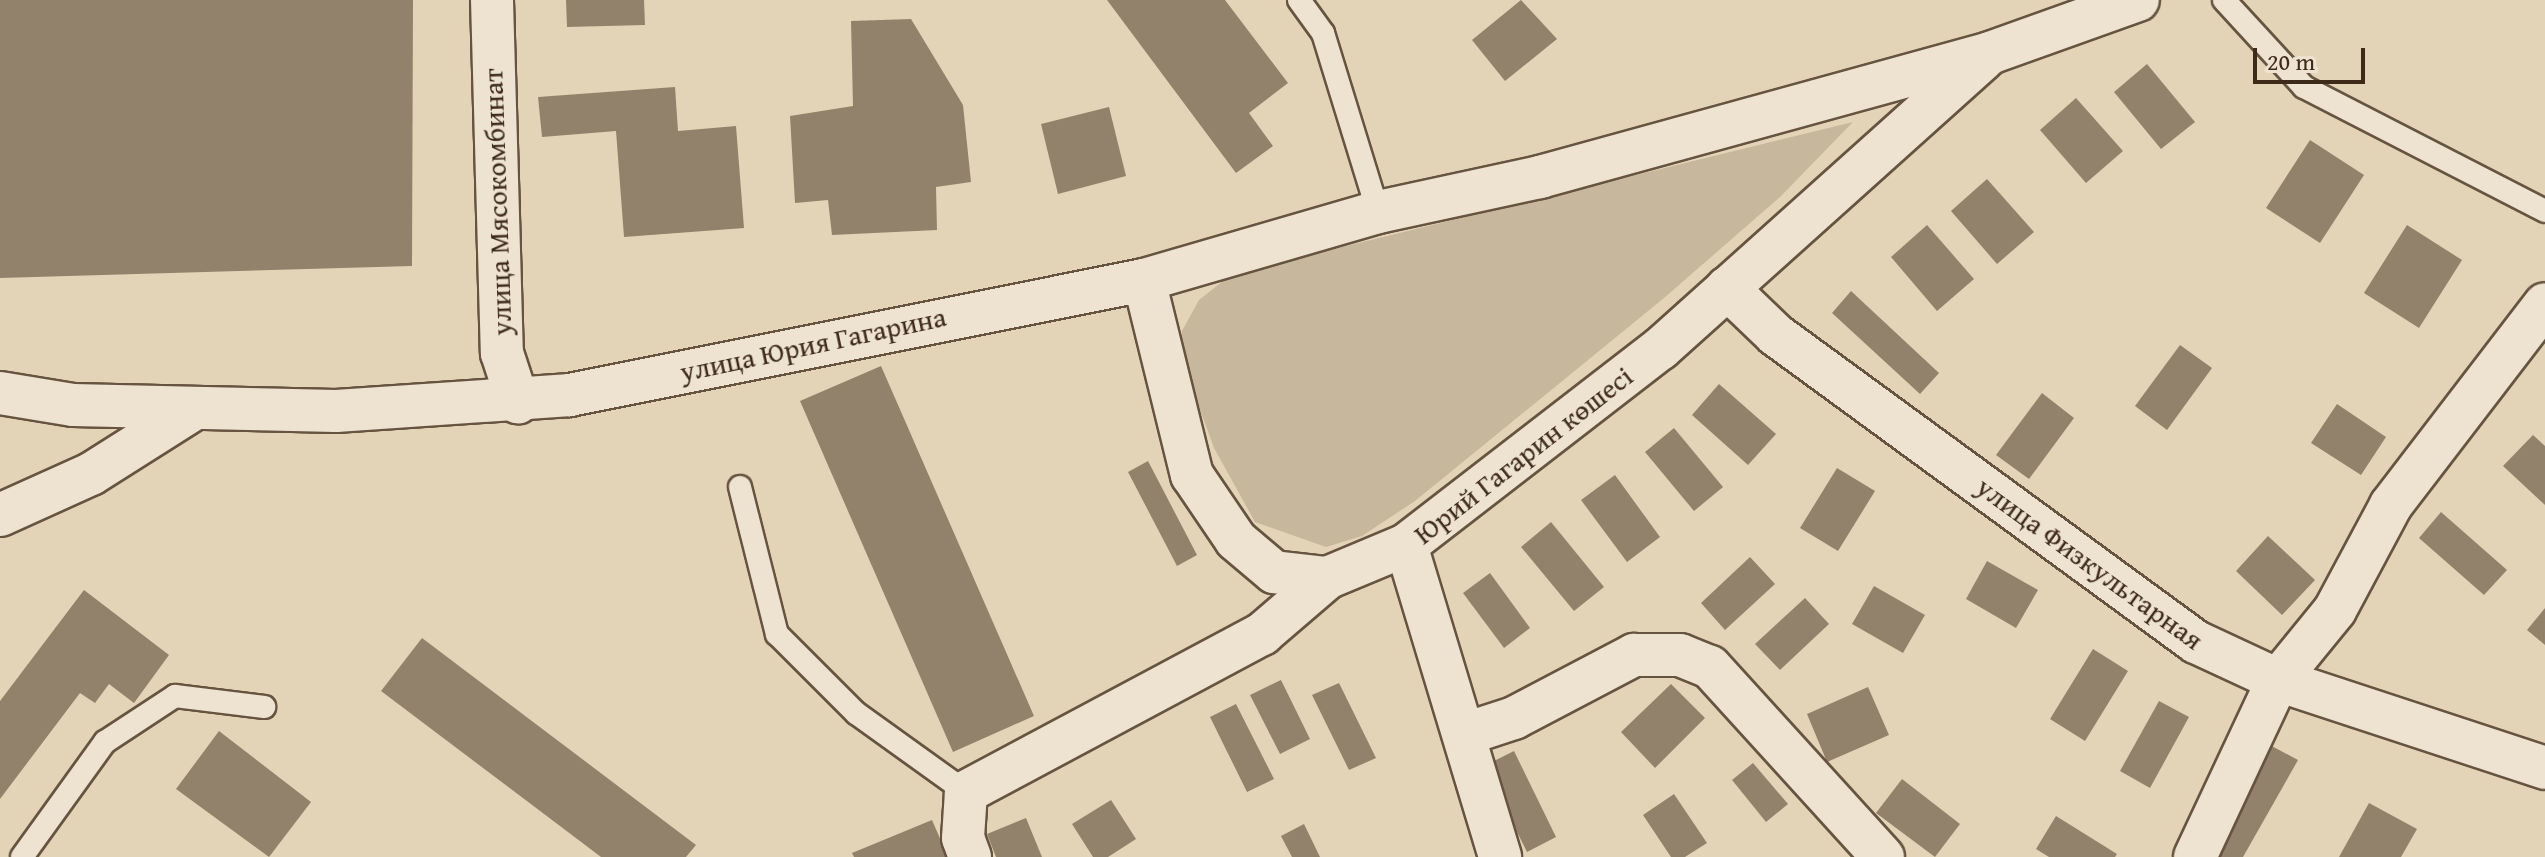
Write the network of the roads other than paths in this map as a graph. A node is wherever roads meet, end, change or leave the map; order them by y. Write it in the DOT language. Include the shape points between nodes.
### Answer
graph roads {
  1 [pos="492,0"];
  2 [pos="1299,0"];
  3 [pos="2138,0"];
  4 [pos="2224,0"];
  5 [pos="1990,53"];
  6 [pos="1540,177"];
  7 [pos="2545,211"];
  8 [pos="1378,212"];
  9 [pos="1144,280"];
  10 [pos="1727,288"];
  11 [pos="2545,304"];
  12 [pos="0,393"];
  13 [pos="518,402"];
  14 [pos="194,409"];
  15 [pos="740,487"];
  16 [pos="0,515"];
  17 [pos="1406,545"];
  18 [pos="1327,578"];
  19 [pos="2278,680"];
  20 [pos="264,707"];
  21 [pos="1465,734"];
  22 [pos="2545,768"];
  23 [pos="966,792"];
  24 [pos="22,857"];
  25 [pos="970,857"];
  26 [pos="1500,857"];
  27 [pos="1883,857"];
  28 [pos="2195,857"];
  1 -- 13 [label="street, улица Мясокомбинат" via="502,353"];
  2 -- 8 [label="lane" via="1323,33"];
  3 -- 5 [label="street, Юрий Гагарин көшесі"];
  4 -- 7 [label="lane" via="2304,87"];
  5 -- 6 [label="street, Юрий Гагарин көшесі"];
  5 -- 10 [label="street, Юрий Гагарин көшесі"];
  6 -- 8 [label="street, улица Юрия Гагарина"];
  8 -- 9 [label="street, улица Юрия Гагарина"];
  9 -- 13 [label="street, улица Юрия Гагарина"];
  9 -- 18 [label="street, Юрий Гагарин көшесі" via="1192,475 1236,540 1274,572"];
  10 -- 17 [label="street, Юрий Гагарин көшесі" via="1660,349"];
  10 -- 19 [label="street, улица Физкультарная" via="1776,335 2196,642"];
  11 -- 19 [label="street" via="2391,505 2335,610"];
  12 -- 14 [label="street, улица Юрия Гагарина" via="73,405"];
  13 -- 14 [label="street, улица Юрия Гагарина" via="336,411"];
  14 -- 16 [label="street" via="91,474"];
  15 -- 23 [label="lane" via="777,634 856,713"];
  17 -- 18 [label="street, Юрий Гагарин көшесі"];
  17 -- 21 [label="street"];
  18 -- 23 [label="street" via="1262,634"];
  19 -- 22 [label="street, улица Физкультарная"];
  19 -- 28 [label="street"];
  20 -- 24 [label="lane" via="175,696 105,742"];
  21 -- 26 [label="street"];
  21 -- 27 [label="street" via="1514,718 1634,655 1680,655 1710,667"];
  23 -- 25 [label="street" via="963,838"];
}
